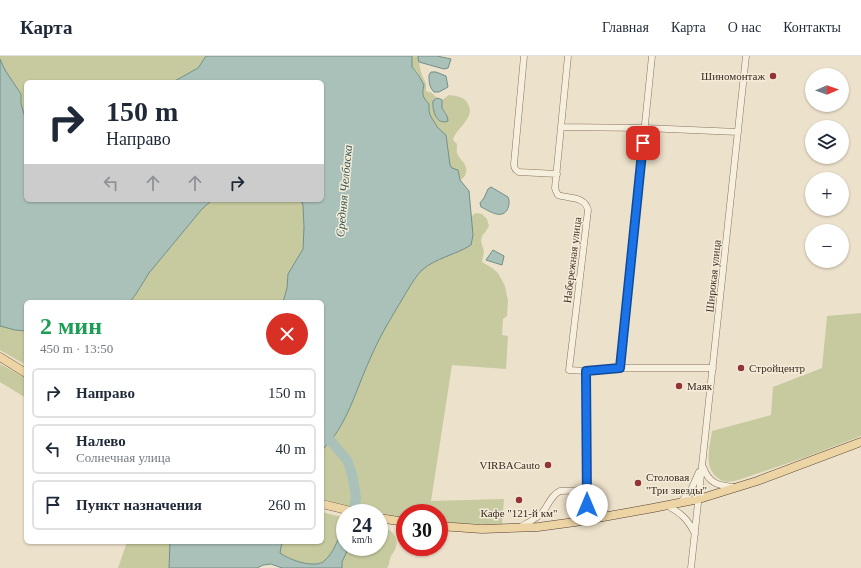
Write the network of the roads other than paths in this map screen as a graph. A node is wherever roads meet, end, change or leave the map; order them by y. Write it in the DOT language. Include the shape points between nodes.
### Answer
graph roads {
  1 [pos="524,56"];
  2 [pos="568,56"];
  3 [pos="652,56"];
  4 [pos="746,56"];
  5 [pos="562,126"];
  6 [pos="644,128"];
  7 [pos="738,132"];
  8 [pos="556,174"];
  9 [pos="0,357"];
  10 [pos="620,368"];
  11 [pos="713,368"];
  12 [pos="586,371"];
  13 [pos="24,372"];
  14 [pos="861,442"];
  15 [pos="702,465"];
  16 [pos="737,487"];
  17 [pos="587,490"];
  18 [pos="699,499"];
  19 [pos="681,502"];
  20 [pos="324,504"];
  21 [pos="666,505"];
  22 [pos="336,507"];
  23 [pos="587,520"];
  24 [pos="448,527"];
  25 [pos="518,528"];
  26 [pos="695,534"];
  27 [pos="691,568"];
  1 -- 8 [label="street" via="514,167 519,172"];
  2 -- 5 [label="street, Набережная улица"];
  3 -- 6 [label="street"];
  4 -- 7 [label="street, Широкая улица"];
  5 -- 6 [label="street"];
  5 -- 8 [label="street, Набережная улица"];
  6 -- 7 [label="street"];
  6 -- 10 [label="street"];
  7 -- 11 [label="street, Широкая улица"];
  8 -- 12 [label="street, Набережная улица" via="557,194 581,200 587,205 588,210 569,370"];
  9 -- 13 [label="main road"];
  10 -- 11 [label="street"];
  10 -- 12 [label="street"];
  11 -- 15 [label="street, Широкая улица"];
  12 -- 17 [label="street"];
  14 -- 16 [label="main road"];
  15 -- 16 [label="street" via="711,480 721,485"];
  15 -- 18 [label="street, Широкая улица"];
  15 -- 19 [label="street" via="691,490"];
  16 -- 18 [label="main road"];
  17 -- 23 [label="street"];
  17 -- 25 [label="street" via="556,493 542,513"];
  18 -- 19 [label="main road"];
  18 -- 26 [label="street, Широкая улица"];
  19 -- 21 [label="main road"];
  20 -- 22 [label="main road"];
  21 -- 23 [label="main road"];
  21 -- 26 [label="street" via="685,517"];
  23 -- 25 [label="main road"];
  24 -- 25 [label="main road"];
  26 -- 27 [label="street, Широкая улица"];
}
